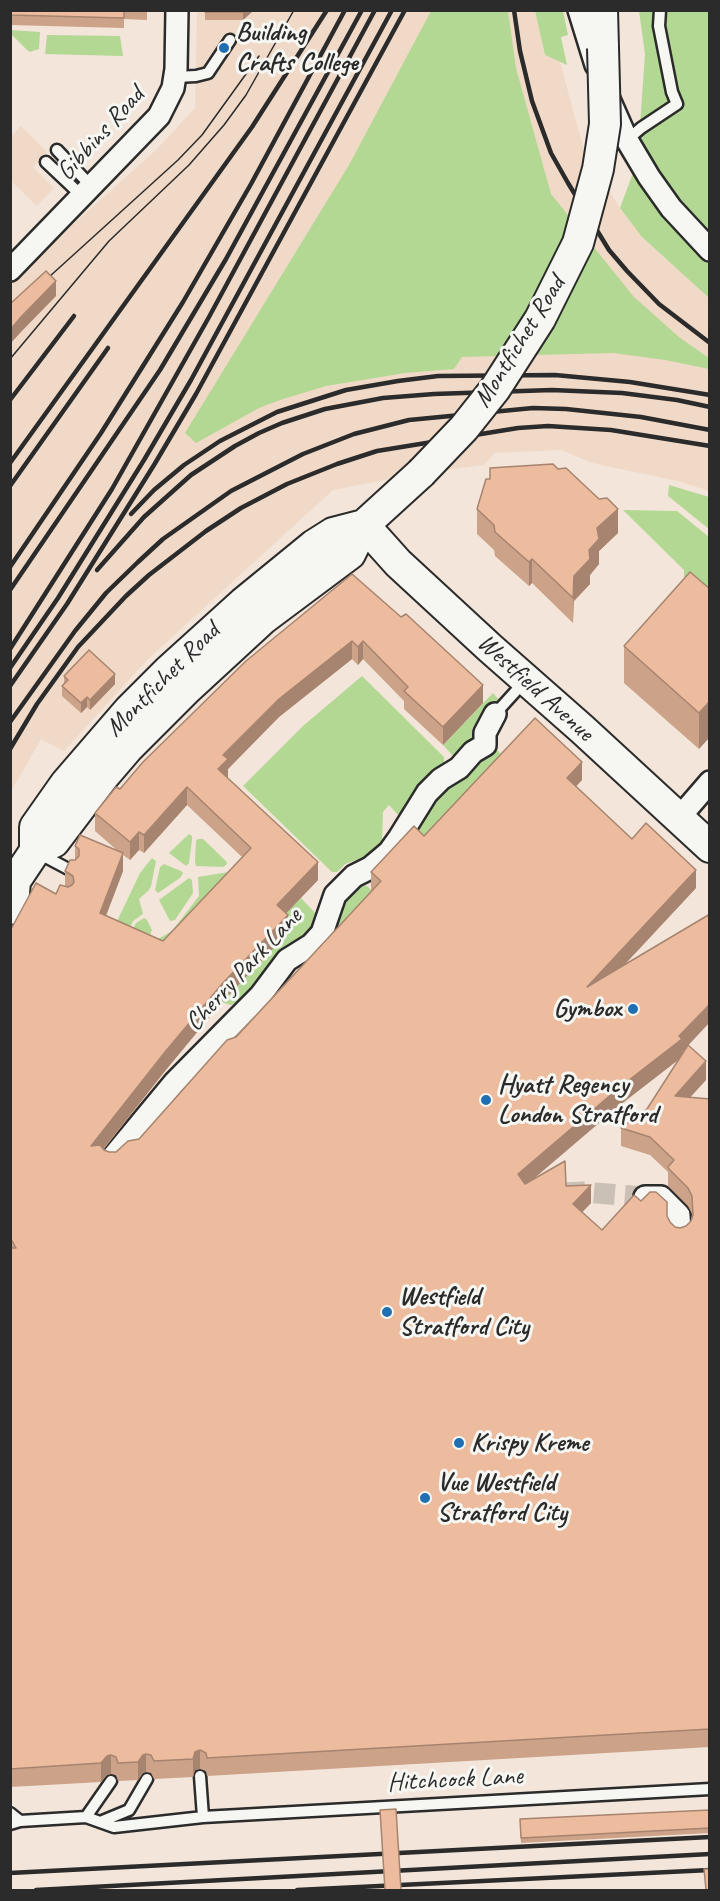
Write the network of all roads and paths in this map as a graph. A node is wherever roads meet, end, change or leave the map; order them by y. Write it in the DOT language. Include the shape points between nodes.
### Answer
graph roads {
  1 [pos="177,10"];
  2 [pos="579,10"];
  3 [pos="602,10"];
  4 [pos="660,10"];
  5 [pos="230,40"];
  6 [pos="175,77"];
  7 [pos="627,140"];
  8 [pos="57,150"];
  9 [pos="46,162"];
  10 [pos="87,191"];
  11 [pos="710,250"];
  12 [pos="10,270"];
  13 [pos="364,525"];
  14 [pos="525,680"];
  15 [pos="495,714"];
  16 [pos="710,783"];
  17 [pos="678,819"];
  18 [pos="710,847"];
  19 [pos="35,851"];
  20 [pos="72,871"];
  21 [pos="15,889"];
  22 [pos="112,1158"];
  23 [pos="645,1197"];
  24 [pos="680,1233"];
  25 [pos="200,1776"];
  26 [pos="147,1779"];
  27 [pos="111,1781"];
  28 [pos="710,1790"];
  29 [pos="10,1813"];
  30 [pos="86,1817"];
  31 [pos="203,1817"];
  32 [pos="15,1822"];
  33 [pos="100,1822"];
  1 -- 6 [label="street, Gibbins Road"];
  2 -- 7 [label="street" via="596,66"];
  3 -- 13 [label="street, Montfichet Road, bridge" via="605,124 598,169 578,243 540,319 495,389 421,473"];
  4 -- 7 [label="lane" via="659,26 677,104"];
  5 -- 6 [label="lane" via="208,72"];
  6 -- 10 [label="street, Gibbins Road" via="159,116"];
  7 -- 11 [label="street" via="671,208"];
  8 -- 10 [label="lane"];
  9 -- 10 [label="lane"];
  10 -- 12 [label="street, Gibbins Road"];
  13 -- 14 [label="street, Westfield Avenue" via="398,563"];
  13 -- 19 [label="street, Montfichet Road" via="350,554 263,620 187,689 122,755 54,842"];
  14 -- 15 [label="lane"];
  14 -- 17 [label="street, Westfield Avenue"];
  15 -- 22 [label="street, Cherry Park Lane" via="485,733 485,745 427,793 389,852 354,876 335,895 322,933 287,960 260,996 174,1083"];
  16 -- 17 [label="street"];
  17 -- 18 [label="street, Westfield Avenue"];
  19 -- 20 [label="lane"];
  19 -- 21 [label="street, Montfichet Road"];
  23 -- 24 [label="street" via="661,1197 678,1215"];
  25 -- 31 [label="lane"];
  26 -- 33 [label="lane" via="129,1810"];
  27 -- 30 [label="lane"];
  28 -- 31 [label="lane, Hitchcock Lane"];
  29 -- 32 [label="lane, Hitchcock Lane"];
  30 -- 32 [label="lane, Hitchcock Lane"];
  30 -- 33 [label="lane, Hitchcock Lane"];
  31 -- 33 [label="lane, Hitchcock Lane" via="114,1827"];
}
